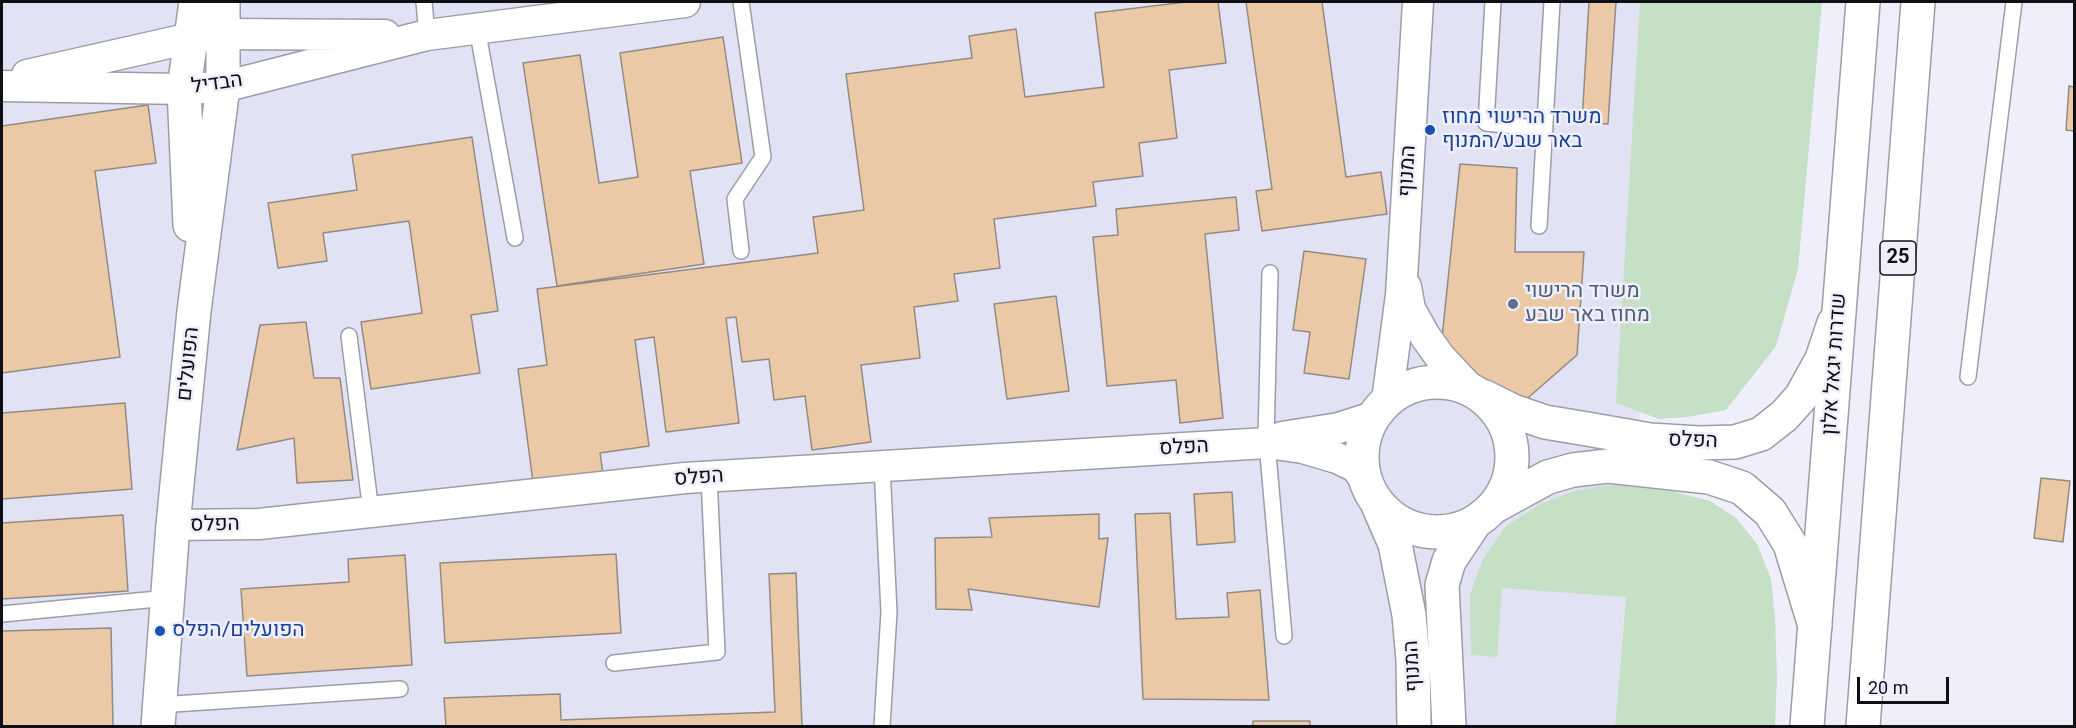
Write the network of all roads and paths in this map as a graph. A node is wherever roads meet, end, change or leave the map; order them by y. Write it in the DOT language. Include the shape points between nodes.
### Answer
graph roads {
  1 [pos="196,2"];
  2 [pos="223,2"];
  3 [pos="424,2"];
  4 [pos="685,2"];
  5 [pos="741,2"];
  6 [pos="1418,2"];
  7 [pos="1493,2"];
  8 [pos="1552,2"];
  9 [pos="1863,2"];
  10 [pos="1917,2"];
  11 [pos="2014,2"];
  12 [pos="477,28"];
  13 [pos="223,34"];
  14 [pos="427,35"];
  15 [pos="191,39"];
  16 [pos="2,81"];
  17 [pos="2,86"];
  18 [pos="223,87"];
  19 [pos="183,89"];
  20 [pos="1545,129"];
  21 [pos="1539,226"];
  22 [pos="515,238"];
  23 [pos="741,251"];
  24 [pos="1402,269"];
  25 [pos="1270,273"];
  26 [pos="1839,310"];
  27 [pos="194,311"];
  28 [pos="349,336"];
  29 [pos="1968,377"];
  30 [pos="1476,392"];
  31 [pos="1380,409"];
  32 [pos="1267,442"];
  33 [pos="882,466"];
  34 [pos="709,477"];
  35 [pos="1372,492"];
  36 [pos="371,512"];
  37 [pos="1485,514"];
  38 [pos="173,525"];
  39 [pos="168,598"];
  40 [pos="2,614"];
  41 [pos="1815,627"];
  42 [pos="1284,636"];
  43 [pos="614,663"];
  44 [pos="400,689"];
  45 [pos="158,716"];
  46 [pos="882,726"];
  47 [pos="1414,726"];
  48 [pos="1449,726"];
  49 [pos="1807,726"];
  50 [pos="1863,726"];
  1 -- 15 [label="main road"];
  2 -- 13 [label="main road, הפועלים"];
  3 -- 14 [label="lane"];
  4 -- 12 [label="street, הבדיל"];
  5 -- 23 [label="lane" via="763,157 735,199"];
  6 -- 24 [label="street, המנוף"];
  7 -- 20 [label="lane" via="1486,123"];
  8 -- 20 [label="lane"];
  9 -- 26 [label="main road, שדרות יגאל אלון"];
  10 -- 50 [label="main road, 25"];
  11 -- 29 [label="lane"];
  12 -- 14 [label="street, הבדיל"];
  12 -- 22 [label="lane"];
  13 -- 14 [label="street, הבדיל"];
  13 -- 15 [label="street, הבדיל"];
  13 -- 18 [label="main road, הפועלים"];
  14 -- 18 [label="street, הבדיל"];
  15 -- 16 [label="street, הבדיל"];
  15 -- 19 [label="main road"];
  17 -- 19 [label="street, הבדיל"];
  18 -- 19 [label="street, הבדיל"];
  18 -- 27 [label="main road, הפועלים"];
  19 -- 27 [label="main road"];
  20 -- 21 [label="lane"];
  24 -- 30 [label="street, המנוף" via="1410,309 1425,336 1440,357"];
  24 -- 31 [label="street, המנוף" via="1396,341"];
  25 -- 32 [label="lane"];
  26 -- 30 [label="main road, הפלס" via="1822,359 1801,397 1761,434 1735,442 1650,440 1545,422 1512,411"];
  26 -- 41 [label="main road, שדרות יגאל אלון"];
  27 -- 38 [label="main road, הפועלים"];
  28 -- 36 [label="lane"];
  30 -- 31 [label="main road" via="1453,383 1418,384 1401,391"];
  30 -- 37 [label="main road" via="1498,413 1509,436 1512,460 1507,484"];
  31 -- 32 [label="street, הפלס" via="1339,428"];
  31 -- 35 [label="main road" via="1365,437 1362,458"];
  32 -- 33 [label="street, הפלס"];
  32 -- 35 [label="street, הפלס" via="1304,448 1356,467"];
  32 -- 42 [label="lane"];
  33 -- 34 [label="street, הפלס"];
  33 -- 46 [label="lane" via="889,612"];
  34 -- 36 [label="street, הפלס"];
  34 -- 43 [label="lane" via="717,652"];
  35 -- 37 [label="main road" via="1393,518 1412,528 1433,532 1455,530"];
  35 -- 47 [label="main road, המנוף" via="1395,544 1409,615"];
  36 -- 38 [label="street, הפלס" via="259,524"];
  37 -- 41 [label="main road, הפלס" via="1548,477 1608,466 1709,477 1742,488 1770,512 1790,544"];
  37 -- 48 [label="main road, המנוף" via="1449,561 1442,585"];
  38 -- 39 [label="main road, הפועלים"];
  39 -- 40 [label="lane"];
  39 -- 45 [label="main road, הפועלים"];
  41 -- 49 [label="main road, שדרות יגאל אלון"];
  44 -- 45 [label="lane"];
}
